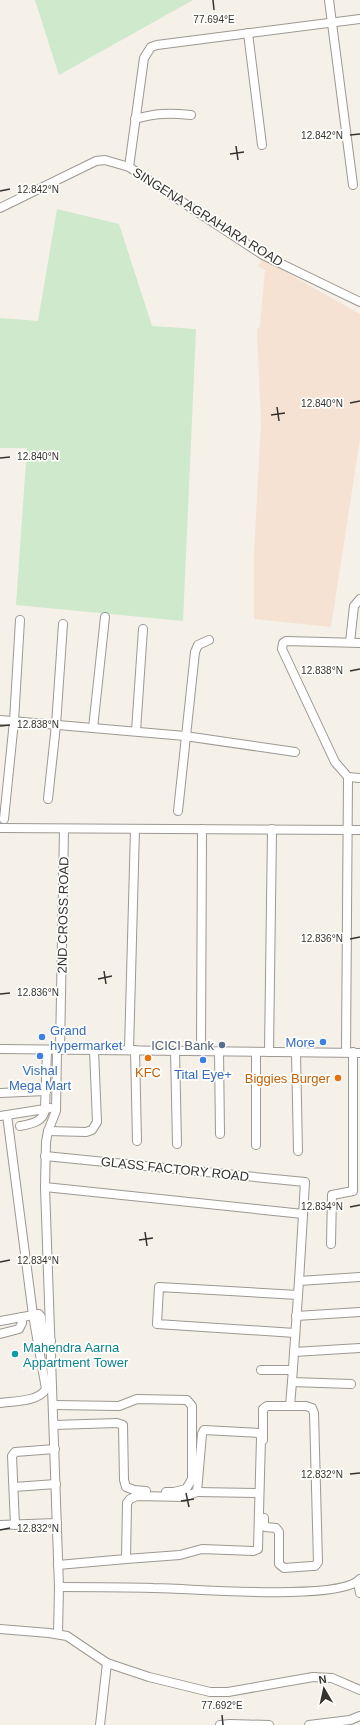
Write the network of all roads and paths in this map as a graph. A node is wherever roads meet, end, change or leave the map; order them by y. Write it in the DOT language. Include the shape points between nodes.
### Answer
graph roads {
  1 [pos="329,0"];
  2 [pos="360,19"];
  3 [pos="331,22"];
  4 [pos="248,33"];
  5 [pos="191,115"];
  6 [pos="135,119"];
  7 [pos="262,145"];
  8 [pos="129,167"];
  9 [pos="353,185"];
  10 [pos="0,208"];
  11 [pos="360,302"];
  12 [pos="360,600"];
  13 [pos="105,617"];
  14 [pos="20,620"];
  15 [pos="63,624"];
  16 [pos="143,629"];
  17 [pos="209,640"];
  18 [pos="350,642"];
  19 [pos="360,642"];
  20 [pos="0,720"];
  21 [pos="14,721"];
  22 [pos="56,725"];
  23 [pos="93,728"];
  24 [pos="136,732"];
  25 [pos="185,736"];
  26 [pos="295,752"];
  27 [pos="348,777"];
  28 [pos="360,778"];
  29 [pos="48,799"];
  30 [pos="178,811"];
  31 [pos="4,818"];
  32 [pos="0,828"];
  33 [pos="64,829"];
  34 [pos="135,829"];
  35 [pos="202,829"];
  36 [pos="272,829"];
  37 [pos="348,830"];
  38 [pos="360,830"];
  39 [pos="0,1049"];
  40 [pos="46,1050"];
  41 [pos="59,1050"];
  42 [pos="94,1050"];
  43 [pos="132,1050"];
  44 [pos="175,1051"];
  45 [pos="200,1051"];
  46 [pos="218,1051"];
  47 [pos="256,1052"];
  48 [pos="270,1052"];
  49 [pos="296,1052"];
  50 [pos="353,1052"];
  51 [pos="46,1092"];
  52 [pos="0,1093"];
  53 [pos="56,1107"];
  54 [pos="45,1109"];
  55 [pos="3,1116"];
  56 [pos="20,1126"];
  57 [pos="48,1131"];
  58 [pos="220,1134"];
  59 [pos="137,1142"];
  60 [pos="177,1144"];
  61 [pos="256,1145"];
  62 [pos="298,1152"];
  63 [pos="45,1156"];
  64 [pos="45,1187"];
  65 [pos="357,1191"];
  66 [pos="303,1214"];
  67 [pos="331,1244"];
  68 [pos="360,1277"];
  69 [pos="299,1281"];
  70 [pos="298,1295"];
  71 [pos="360,1312"];
  72 [pos="33,1315"];
  73 [pos="296,1316"];
  74 [pos="22,1317"];
  75 [pos="0,1321"];
  76 [pos="295,1333"];
  77 [pos="0,1334"];
  78 [pos="51,1341"];
  79 [pos="360,1348"];
  80 [pos="294,1352"];
  81 [pos="261,1370"];
  82 [pos="292,1370"];
  83 [pos="292,1382"];
  84 [pos="351,1384"];
  85 [pos="0,1403"];
  86 [pos="53,1405"];
  87 [pos="290,1406"];
  88 [pos="54,1425"];
  89 [pos="54,1449"];
  90 [pos="56,1484"];
  91 [pos="14,1487"];
  92 [pos="197,1492"];
  93 [pos="259,1493"];
  94 [pos="57,1523"];
  95 [pos="0,1525"];
  96 [pos="15,1525"];
  97 [pos="126,1559"];
  98 [pos="58,1565"];
  99 [pos="359,1580"];
  100 [pos="59,1587"];
  101 [pos="360,1593"];
  102 [pos="0,1628"];
  103 [pos="58,1634"];
  104 [pos="107,1663"];
  105 [pos="360,1680"];
  106 [pos="357,1688"];
  107 [pos="360,1716"];
  108 [pos="100,1725"];
  109 [pos="220,1725"];
  110 [pos="269,1725"];
  111 [pos="309,1725"];
  1 -- 3 [label="street"];
  2 -- 3 [label="street"];
  3 -- 4 [label="street"];
  3 -- 9 [label="street"];
  4 -- 6 [label="street" via="151,47 144,58"];
  4 -- 7 [label="street"];
  5 -- 6 [label="street" via="153,114"];
  6 -- 8 [label="street"];
  8 -- 10 [label="street, SINGENA AGRAHARA ROAD" via="105,160 96,161"];
  8 -- 11 [label="street, SINGENA AGRAHARA ROAD" via="263,255"];
  12 -- 18 [label="street" via="354,606"];
  13 -- 23 [label="street"];
  14 -- 21 [label="street"];
  15 -- 22 [label="street"];
  16 -- 24 [label="street"];
  17 -- 25 [label="street" via="198,645 195,652"];
  18 -- 19 [label="street"];
  18 -- 27 [label="street" via="286,641 282,648 335,762"];
  20 -- 21 [label="street"];
  21 -- 22 [label="street"];
  21 -- 31 [label="street"];
  22 -- 23 [label="street"];
  22 -- 29 [label="street"];
  23 -- 24 [label="street"];
  24 -- 25 [label="street"];
  25 -- 26 [label="street"];
  25 -- 30 [label="street"];
  27 -- 28 [label="street"];
  27 -- 37 [label="street"];
  32 -- 33 [label="street"];
  33 -- 34 [label="street"];
  33 -- 41 [label="street, 2ND CROSS ROAD"];
  34 -- 35 [label="street"];
  34 -- 43 [label="street"];
  35 -- 36 [label="street"];
  35 -- 45 [label="street"];
  36 -- 37 [label="street"];
  36 -- 48 [label="street"];
  37 -- 38 [label="street"];
  37 -- 50 [label="street"];
  39 -- 40 [label="street"];
  40 -- 41 [label="street"];
  40 -- 51 [label="street"];
  41 -- 42 [label="street"];
  41 -- 53 [label="street, 2ND CROSS ROAD"];
  42 -- 43 [label="street"];
  42 -- 57 [label="street" via="97,1122 92,1130 86,1132"];
  43 -- 44 [label="street"];
  43 -- 59 [label="street"];
  44 -- 45 [label="street"];
  44 -- 60 [label="street"];
  45 -- 46 [label="street"];
  46 -- 47 [label="street"];
  46 -- 58 [label="street"];
  47 -- 48 [label="street"];
  47 -- 61 [label="street"];
  48 -- 49 [label="street"];
  49 -- 50 [label="street"];
  49 -- 62 [label="street"];
  50 -- 65 [label="street"];
  51 -- 52 [label="street"];
  51 -- 54 [label="street"];
  53 -- 54 [label="street"];
  53 -- 57 [label="street, 2ND CROSS ROAD"];
  54 -- 55 [label="street"];
  54 -- 56 [label="street" via="41,1120"];
  55 -- 72 [label="street"];
  57 -- 63 [label="street, 2ND CROSS ROAD"];
  63 -- 64 [label="street, 2ND CROSS ROAD"];
  63 -- 66 [label="street, GLASS FACTORY ROAD" via="305,1182"];
  64 -- 66 [label="street"];
  64 -- 78 [label="street, 2ND CROSS ROAD"];
  65 -- 67 [label="street" via="332,1195"];
  66 -- 69 [label="street"];
  68 -- 69 [label="street"];
  69 -- 70 [label="street"];
  70 -- 73 [label="street"];
  70 -- 76 [label="street" via="159,1287 157,1324"];
  71 -- 73 [label="street"];
  72 -- 74 [label="street"];
  72 -- 78 [label="street" via="39,1314 44,1340"];
  72 -- 85 [label="street" via="46,1388 43,1394 37,1397"];
  73 -- 76 [label="street"];
  74 -- 75 [label="street"];
  74 -- 77 [label="street" via="19,1329"];
  76 -- 80 [label="street"];
  78 -- 86 [label="street, 2ND CROSS ROAD"];
  79 -- 80 [label="street"];
  80 -- 82 [label="street"];
  81 -- 82 [label="street"];
  82 -- 83 [label="street"];
  83 -- 84 [label="street"];
  83 -- 87 [label="street"];
  86 -- 88 [label="street, 2ND CROSS ROAD"];
  86 -- 88 [label="street" via="119,1406 137,1399 187,1400 192,1406 192,1479 186,1489 174,1492 134,1490 126,1487 123,1425"];
  87 -- 87 [label="street" via="306,1406 312,1408 314,1413 318,1562 315,1566 284,1568 279,1564 278,1530 264,1525 263,1410 267,1406"];
  88 -- 89 [label="street, 2ND CROSS ROAD"];
  89 -- 90 [label="street, 2ND CROSS ROAD"];
  89 -- 91 [label="street" via="15,1452 12,1456"];
  90 -- 91 [label="street"];
  90 -- 94 [label="street, 2ND CROSS ROAD"];
  91 -- 96 [label="street"];
  92 -- 93 [label="street"];
  92 -- 93 [label="street" via="202,1434 208,1429 260,1433 262,1438"];
  92 -- 97 [label="street" via="185,1497 137,1496 130,1499 127,1503"];
  93 -- 97 [label="street" via="258,1549 202,1549 180,1555"];
  94 -- 96 [label="street"];
  94 -- 98 [label="street, 2ND CROSS ROAD"];
  95 -- 96 [label="street"];
  97 -- 98 [label="street"];
  98 -- 100 [label="street, 2ND CROSS ROAD"];
  99 -- 100 [label="street" via="336,1588 298,1592"];
  99 -- 101 [label="street"];
  100 -- 103 [label="street, 2ND CROSS ROAD"];
  102 -- 103 [label="street"];
  103 -- 104 [label="street" via="71,1638"];
  104 -- 106 [label="street" via="149,1677 210,1692 228,1692 313,1677 332,1678"];
  104 -- 108 [label="street"];
  105 -- 106 [label="street"];
  107 -- 111 [label="street" via="350,1720"];
  109 -- 110 [label="street"];
}
